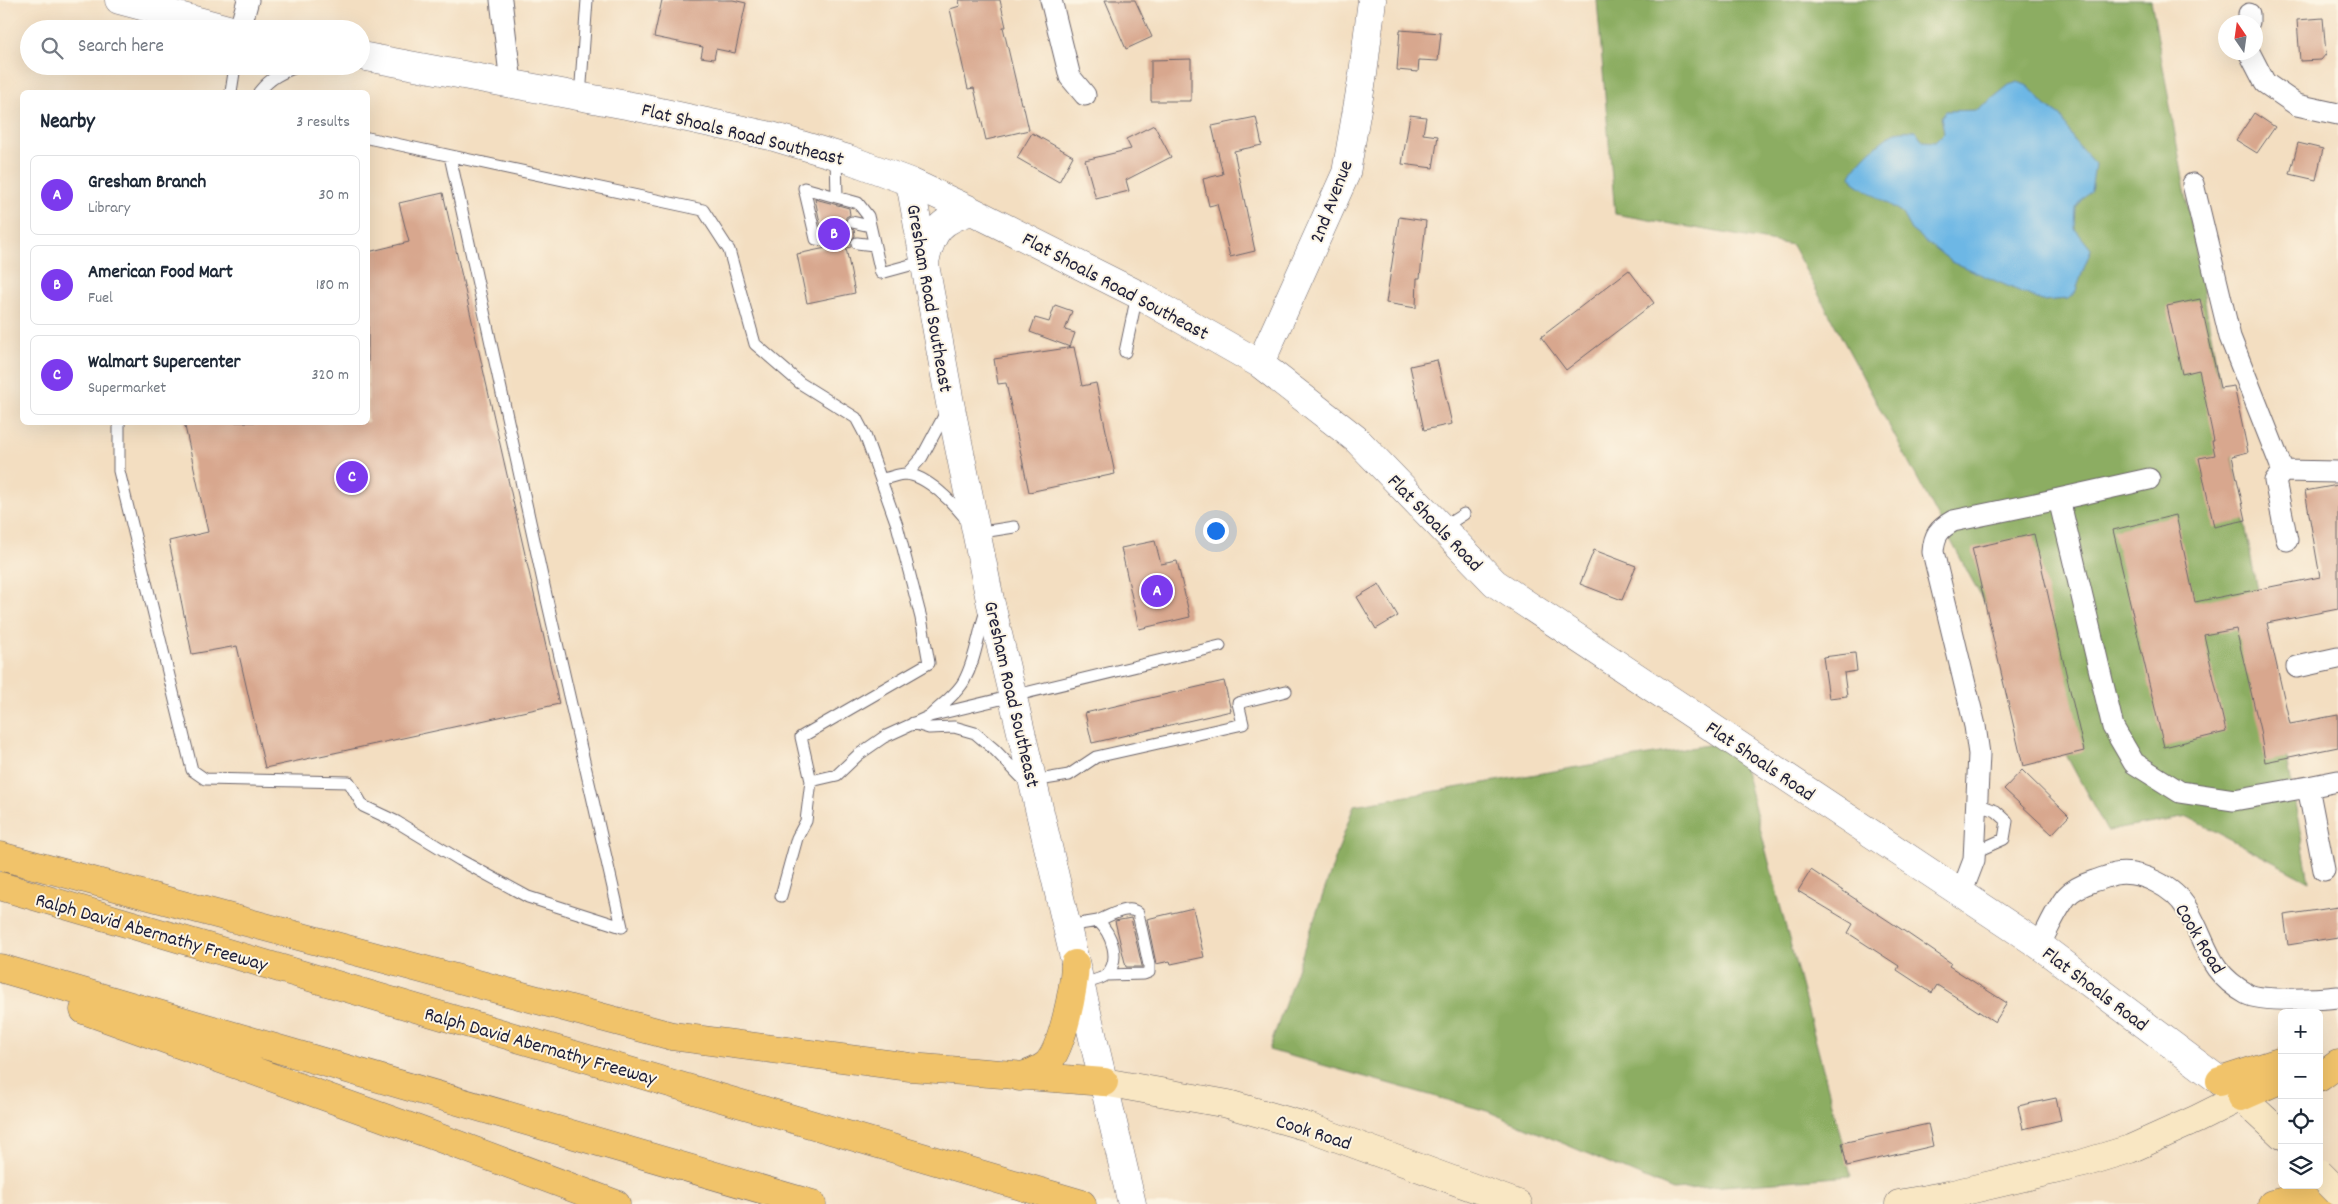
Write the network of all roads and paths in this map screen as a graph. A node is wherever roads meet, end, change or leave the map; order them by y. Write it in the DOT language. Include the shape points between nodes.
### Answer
graph roads {
  1 [pos="120,0"];
  2 [pos="248,0"];
  3 [pos="501,0"];
  4 [pos="587,0"];
  5 [pos="1051,0"];
  6 [pos="1372,0"];
  7 [pos="194,20"];
  8 [pos="242,20"];
  9 [pos="370,58"];
  10 [pos="2253,60"];
  11 [pos="234,75"];
  12 [pos="278,75"];
  13 [pos="511,83"];
  14 [pos="231,90"];
  15 [pos="261,90"];
  16 [pos="1085,95"];
  17 [pos="580,97"];
  18 [pos="2338,114"];
  19 [pos="370,138"];
  20 [pos="836,155"];
  21 [pos="450,156"];
  22 [pos="910,182"];
  23 [pos="2193,184"];
  24 [pos="837,197"];
  25 [pos="972,211"];
  26 [pos="852,222"];
  27 [pos="870,226"];
  28 [pos="824,240"];
  29 [pos="857,243"];
  30 [pos="874,246"];
  31 [pos="924,261"];
  32 [pos="1137,294"];
  33 [pos="1125,352"];
  34 [pos="1260,364"];
  35 [pos="950,404"];
  36 [pos="118,425"];
  37 [pos="2283,471"];
  38 [pos="2338,472"];
  39 [pos="906,474"];
  40 [pos="882,479"];
  41 [pos="2150,479"];
  42 [pos="2059,499"];
  43 [pos="1014,527"];
  44 [pos="976,533"];
  45 [pos="2287,540"];
  46 [pos="990,600"];
  47 [pos="1220,646"];
  48 [pos="2338,658"];
  49 [pos="2297,666"];
  50 [pos="1286,691"];
  51 [pos="1014,696"];
  52 [pos="930,716"];
  53 [pos="913,724"];
  54 [pos="1034,780"];
  55 [pos="811,781"];
  56 [pos="2338,782"];
  57 [pos="2308,788"];
  58 [pos="1977,804"];
  59 [pos="1975,852"];
  60 [pos="0,856"];
  61 [pos="2324,870"];
  62 [pos="0,886"];
  63 [pos="1961,894"];
  64 [pos="781,896"];
  65 [pos="1098,921"];
  66 [pos="1066,926"];
  67 [pos="2039,945"];
  68 [pos="0,968"];
  69 [pos="1077,974"];
  70 [pos="1106,975"];
  71 [pos="0,980"];
  72 [pos="2338,997"];
  73 [pos="2323,1057"];
  74 [pos="2338,1057"];
  75 [pos="2278,1063"];
  76 [pos="2323,1063"];
  77 [pos="2338,1064"];
  78 [pos="2323,1075"];
  79 [pos="1018,1077"];
  80 [pos="2278,1080"];
  81 [pos="1104,1082"];
  82 [pos="2231,1089"];
  83 [pos="2278,1131"];
  84 [pos="2323,1177"];
  85 [pos="2338,1190"];
  86 [pos="616,1204"];
  87 [pos="812,1204"];
  88 [pos="1082,1204"];
  89 [pos="1132,1204"];
  90 [pos="1518,1204"];
  91 [pos="1899,1204"];
  92 [pos="2272,1204"];
  1 -- 7 [label="street"];
  2 -- 8 [label="street"];
  3 -- 13 [label="street"];
  4 -- 17 [label="lane"];
  5 -- 16 [label="street" via="1070,77"];
  6 -- 34 [label="street, 2nd Avenue" via="1346,173"];
  9 -- 13 [label="street, Flat Shoals Road Southeast"];
  10 -- 18 [label="street" via="2265,83 2297,105"];
  11 -- 14 [label="lane"];
  12 -- 15 [label="lane"];
  13 -- 17 [label="street, Flat Shoals Road Southeast"];
  17 -- 20 [label="street, Flat Shoals Road Southeast" via="771,136"];
  19 -- 21 [label="lane"];
  20 -- 22 [label="street, Flat Shoals Road Southeast"];
  20 -- 24 [label="lane"];
  21 -- 36 [label="lane" via="622,927 528,897 397,822 362,806 349,782 205,779 192,770 119,471"];
  21 -- 40 [label="lane" via="703,210 729,250 755,344 800,383 856,418"];
  22 -- 25 [label="street, Flat Shoals Road Southeast"];
  22 -- 31 [label="street, Gresham Road Southeast"];
  23 -- 37 [label="street" via="2230,337"];
  24 -- 27 [label="lane" via="858,203 868,216"];
  24 -- 28 [label="lane" via="804,188 814,213 816,239"];
  25 -- 31 [label="street" via="952,216 941,225 931,238"];
  25 -- 32 [label="street, Flat Shoals Road Southeast"];
  26 -- 27 [label="lane"];
  27 -- 30 [label="lane"];
  29 -- 30 [label="lane"];
  30 -- 31 [label="lane" via="880,273"];
  31 -- 35 [label="street, Gresham Road Southeast"];
  32 -- 33 [label="lane"];
  32 -- 34 [label="street, Flat Shoals Road Southeast"];
  34 -- 63 [label="street, Flat Shoals Road" via="1356,438 1453,521 1495,583"];
  35 -- 39 [label="lane" via="922,457"];
  35 -- 44 [label="street, Gresham Road Southeast"];
  37 -- 38 [label="street"];
  37 -- 45 [label="street" via="2275,481"];
  39 -- 40 [label="lane"];
  39 -- 44 [label="lane" via="934,486"];
  40 -- 55 [label="lane" via="911,575 929,663 801,736"];
  41 -- 42 [label="street"];
  42 -- 57 [label="street" via="2114,727 2134,763 2180,792 2234,800"];
  42 -- 58 [label="street" via="1952,521 1939,529 1934,540 1933,552 1975,726 1979,754"];
  43 -- 44 [label="lane"];
  44 -- 46 [label="street, Gresham Road Southeast"];
  46 -- 51 [label="street, Gresham Road Southeast"];
  46 -- 52 [label="lane" via="974,659 963,683"];
  47 -- 51 [label="lane"];
  48 -- 49 [label="street"];
  50 -- 54 [label="lane" via="1238,703 1243,724 1096,758 1069,775"];
  51 -- 52 [label="lane"];
  51 -- 54 [label="street, Gresham Road Southeast"];
  52 -- 53 [label="lane"];
  53 -- 54 [label="lane" via="930,728 954,727 975,733 1021,777"];
  53 -- 55 [label="lane" via="884,737 837,775"];
  54 -- 66 [label="street, Gresham Road Southeast"];
  55 -- 64 [label="lane" via="806,820 797,838"];
  56 -- 57 [label="street"];
  57 -- 61 [label="street"];
  58 -- 59 [label="street"];
  58 -- 59 [label="lane" via="1996,810 2007,821 2004,839"];
  59 -- 63 [label="street"];
  60 -- 79 [label="highway" via="672,1036 910,1067"];
  62 -- 88 [label="highway, Ralph David Abernathy Freeway"];
  63 -- 67 [label="street, Flat Shoals Road"];
  65 -- 66 [label="lane"];
  65 -- 70 [label="lane" via="1107,930 1112,945 1114,961"];
  65 -- 70 [label="lane" via="1128,909 1138,913 1149,966 1149,972 1144,974"];
  66 -- 69 [label="street, Gresham Road Southeast"];
  67 -- 72 [label="street, Cook Road" via="2068,895 2083,885 2116,874 2137,875 2174,893 2187,908 2212,963 2226,980 2250,995 2305,1000"];
  67 -- 82 [label="street, Flat Shoals Road"];
  68 -- 87 [label="highway"];
  69 -- 70 [label="lane"];
  69 -- 79 [label="highway" via="1055,1052 1041,1069"];
  69 -- 81 [label="street, Gresham Road Southeast"];
  71 -- 86 [label="highway"];
  73 -- 74 [label="highway"];
  74 -- 76 [label="highway"];
  75 -- 82 [label="highway"];
  77 -- 78 [label="highway"];
  79 -- 81 [label="highway"];
  80 -- 82 [label="highway"];
  81 -- 89 [label="street, Gresham Road Southeast"];
  81 -- 90 [label="main road, Cook Road" via="1228,1104 1308,1127"];
  82 -- 83 [label="main road, Flat Shoals Road"];
  82 -- 91 [label="main road" via="2197,1119 2130,1149 1948,1195"];
  84 -- 85 [label="main road, bridge"];
  85 -- 92 [label="highway"];
}
